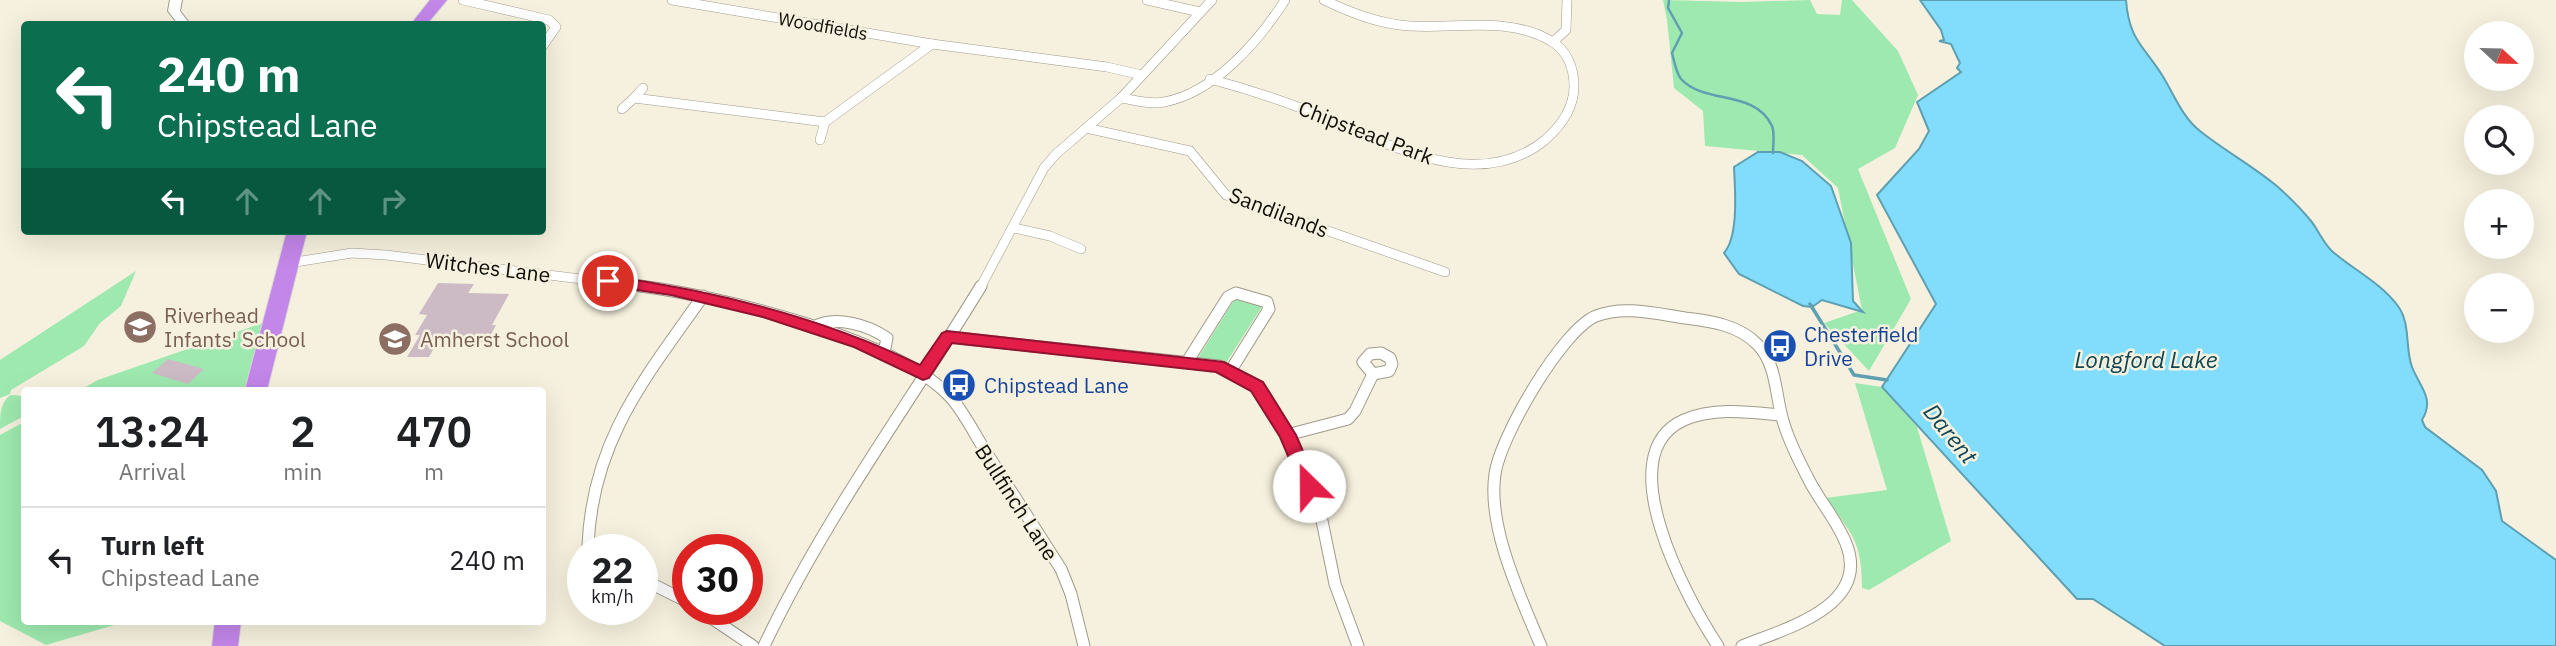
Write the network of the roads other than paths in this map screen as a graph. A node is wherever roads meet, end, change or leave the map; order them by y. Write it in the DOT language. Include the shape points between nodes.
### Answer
graph roads {
  1 [pos="176,0"];
  2 [pos="439,0"];
  3 [pos="463,0"];
  4 [pos="672,0"];
  5 [pos="1147,0"];
  6 [pos="1212,0"];
  7 [pos="1285,0"];
  8 [pos="1324,0"];
  9 [pos="1567,0"];
  10 [pos="663,9"];
  11 [pos="1200,12"];
  12 [pos="182,21"];
  13 [pos="422,21"];
  14 [pos="546,41"];
  15 [pos="1553,42"];
  16 [pos="932,44"];
  17 [pos="1142,75"];
  18 [pos="1210,79"];
  19 [pos="643,88"];
  20 [pos="1121,98"];
  21 [pos="634,99"];
  22 [pos="622,109"];
  23 [pos="825,122"];
  24 [pos="1086,128"];
  25 [pos="820,140"];
  26 [pos="1014,228"];
  27 [pos="296,235"];
  28 [pos="1081,249"];
  29 [pos="289,263"];
  30 [pos="1445,272"];
  31 [pos="703,296"];
  32 [pos="814,327"];
  33 [pos="947,337"];
  34 [pos="884,354"];
  35 [pos="1187,362"];
  36 [pos="1231,370"];
  37 [pos="923,373"];
  38 [pos="1373,374"];
  39 [pos="257,387"];
  40 [pos="1780,415"];
  41 [pos="1287,435"];
  42 [pos="587,534"];
  43 [pos="228,625"];
  44 [pos="722,625"];
  45 [pos="225,646"];
  46 [pos="753,646"];
  47 [pos="764,646"];
  48 [pos="1084,646"];
  49 [pos="1358,646"];
  50 [pos="1541,646"];
  51 [pos="1718,646"];
  52 [pos="1742,646"];
  1 -- 12 [label="main road" via="174,10"];
  2 -- 13 [label="highway"];
  3 -- 14 [label="street" via="549,20 556,27"];
  4 -- 10 [label="street, Woodfields"];
  4 -- 16 [label="street, Woodfields"];
  5 -- 11 [label="street"];
  6 -- 11 [label="street"];
  7 -- 18 [label="street" via="1262,32"];
  8 -- 15 [label="street" via="1357,16 1394,24 1514,28"];
  9 -- 15 [label="street" via="1566,30"];
  11 -- 17 [label="street"];
  15 -- 18 [label="street, Chipstead Park" via="1573,68 1571,107 1529,154 1487,165 1423,156 1292,104"];
  16 -- 17 [label="street, Woodfields" via="1107,66"];
  16 -- 23 [label="street"];
  17 -- 20 [label="street"];
  18 -- 20 [label="street" via="1168,101"];
  19 -- 21 [label="street"];
  20 -- 24 [label="street"];
  21 -- 22 [label="street"];
  21 -- 23 [label="street"];
  23 -- 25 [label="street"];
  24 -- 26 [label="street" via="1044,168"];
  24 -- 30 [label="street, Sandilands" via="1190,151 1226,195"];
  26 -- 28 [label="street"];
  26 -- 33 [label="street"];
  27 -- 29 [label="highway"];
  29 -- 31 [label="street, Witches Lane" via="352,254 390,256"];
  29 -- 39 [label="highway"];
  31 -- 32 [label="street, Witches Lane"];
  31 -- 42 [label="street" via="611,438 595,485"];
  32 -- 34 [label="street, Witches Lane"];
  32 -- 34 [label="street" via="832,320 881,334 887,338"];
  33 -- 35 [label="street"];
  33 -- 37 [label="street"];
  34 -- 37 [label="street, Witches Lane"];
  35 -- 36 [label="street"];
  35 -- 36 [label="street" via="1228,297 1236,293 1267,302 1269,309"];
  36 -- 41 [label="street" via="1257,386"];
  37 -- 47 [label="street" via="789,593"];
  37 -- 48 [label="street, Bullfinch Lane" via="951,399 1061,569"];
  38 -- 41 [label="street" via="1348,419"];
  40 -- 50 [label="street" via="1768,357 1750,338 1728,326 1660,314 1621,313 1588,320 1575,331 1538,382 1495,472 1500,523 1513,575"];
  40 -- 51 [label="street" via="1695,416 1669,428 1653,450 1651,492 1662,531 1694,608"];
  40 -- 52 [label="street" via="1814,492 1849,549 1852,574 1840,597 1826,609"];
  41 -- 49 [label="street" via="1320,511 1335,584"];
  43 -- 45 [label="highway"];
  44 -- 46 [label="street"];
}
